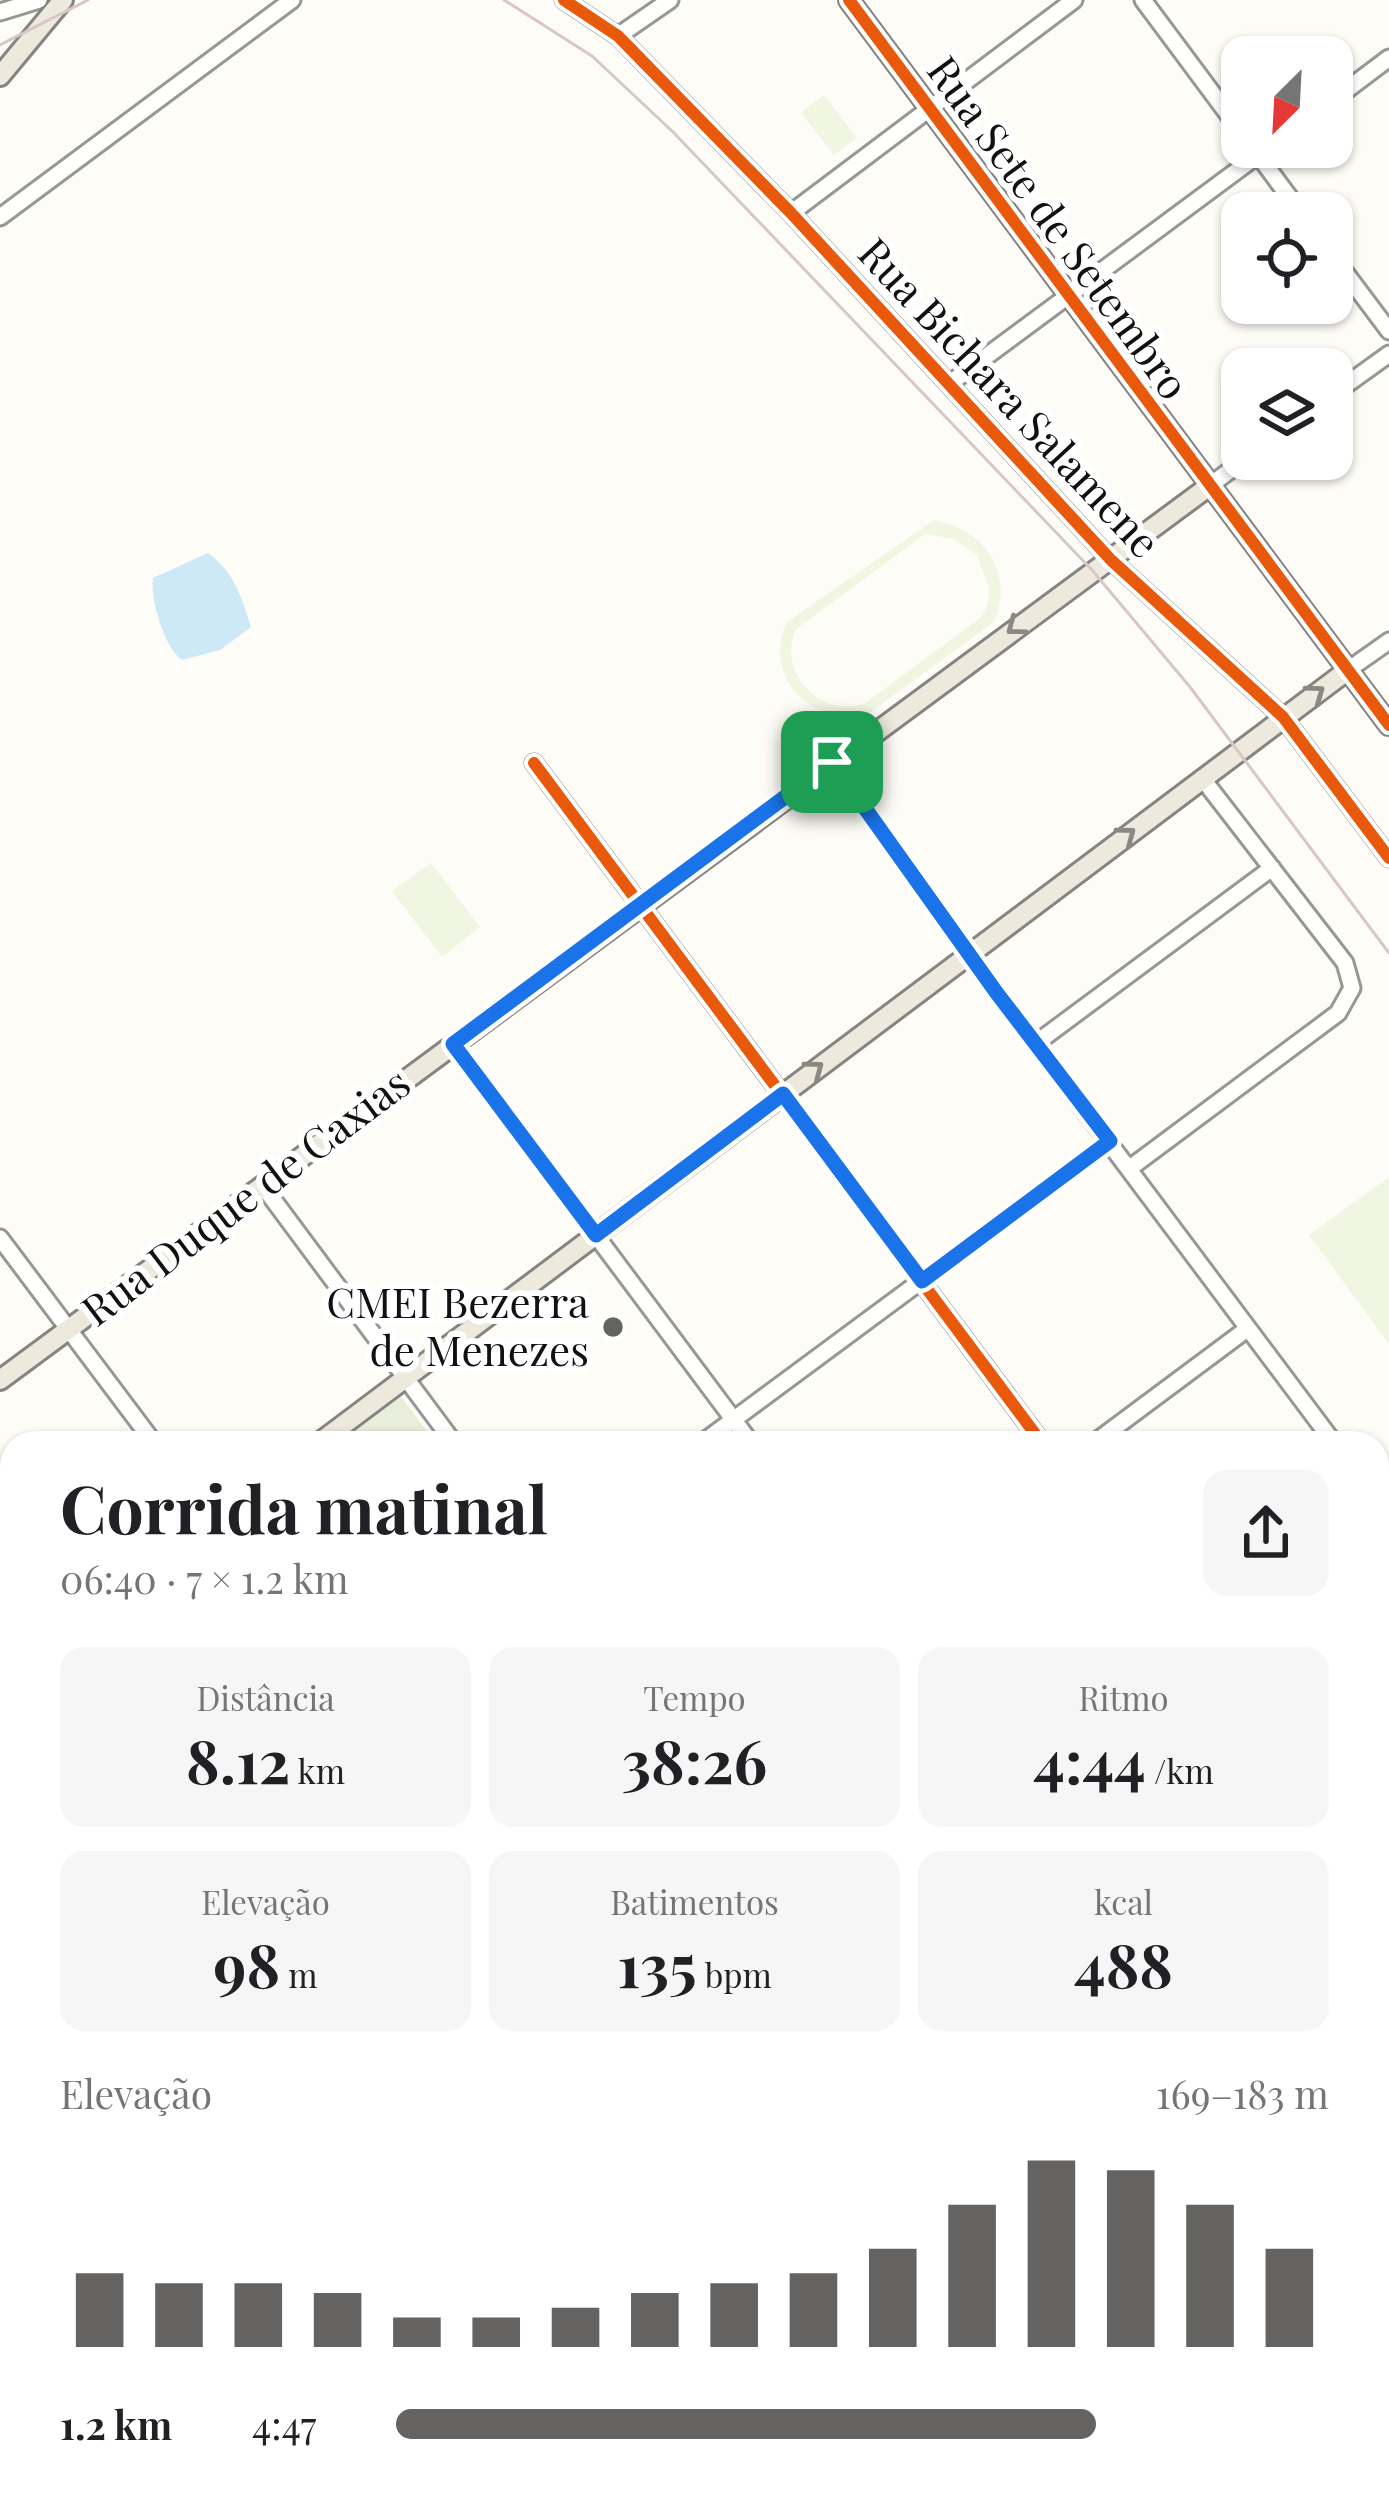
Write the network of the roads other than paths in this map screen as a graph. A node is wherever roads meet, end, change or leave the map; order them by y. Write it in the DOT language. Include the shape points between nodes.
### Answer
graph roads {
  1 [pos="39,0"];
  2 [pos="63,0"];
  3 [pos="292,0"];
  4 [pos="564,0"];
  5 [pos="670,0"];
  6 [pos="849,0"];
  7 [pos="1074,0"];
  8 [pos="1143,0"];
  9 [pos="0,12"];
  10 [pos="618,36"];
  11 [pos="1389,58"];
  12 [pos="0,76"];
  13 [pos="1353,85"];
  14 [pos="1221,106"];
  15 [pos="929,109"];
  16 [pos="1236,168"];
  17 [pos="790,213"];
  18 [pos="0,217"];
  19 [pos="1353,283"];
  20 [pos="1067,297"];
  21 [pos="1389,332"];
  22 [pos="1389,354"];
  23 [pos="1353,380"];
  24 [pos="949,384"];
  25 [pos="1221,477"];
  26 [pos="1208,487"];
  27 [pos="1112,560"];
  28 [pos="1389,641"];
  29 [pos="1348,670"];
  30 [pos="1283,717"];
  31 [pos="1389,725"];
  32 [pos="832,762"];
  33 [pos="534,763"];
  34 [pos="1202,778"];
  35 [pos="1389,858"];
  36 [pos="1272,868"];
  37 [pos="642,903"];
  38 [pos="969,954"];
  39 [pos="453,1044"];
  40 [pos="1035,1044"];
  41 [pos="783,1094"];
  42 [pos="1110,1141"];
  43 [pos="1130,1168"];
  44 [pos="262,1186"];
  45 [pos="596,1235"];
  46 [pos="0,1238"];
  47 [pos="922,1281"];
  48 [pos="69,1329"];
  49 [pos="1247,1329"];
  50 [pos="406,1378"];
  51 [pos="0,1380"];
  52 [pos="733,1420"];
  53 [pos="145,1431"];
  54 [pos="336,1431"];
  55 [pos="445,1431"];
  56 [pos="718,1431"];
  57 [pos="742,1431"];
  58 [pos="1033,1431"];
  59 [pos="1110,1431"];
  60 [pos="1325,1431"];
  1 -- 9 [label="street"];
  2 -- 12 [label="main road"];
  3 -- 18 [label="street"];
  4 -- 10 [label="street, Rua Bichara Salamene"];
  5 -- 10 [label="street"];
  6 -- 15 [label="main road, Rua Sete de Setembro"];
  7 -- 15 [label="street"];
  8 -- 14 [label="street"];
  10 -- 17 [label="street, Rua Bichara Salamene"];
  11 -- 13 [label="street"];
  15 -- 17 [label="street"];
  15 -- 20 [label="main road, Rua Sete de Setembro"];
  16 -- 20 [label="street"];
  17 -- 24 [label="street, Rua Bichara Salamene"];
  19 -- 21 [label="street"];
  20 -- 24 [label="street"];
  20 -- 26 [label="main road, Rua Sete de Setembro"];
  22 -- 23 [label="street"];
  24 -- 27 [label="street, Rua Bichara Salamene"];
  25 -- 26 [label="street, Rua Duque de Caxias"];
  26 -- 27 [label="main road, Rua Duque de Caxias"];
  26 -- 29 [label="main road, Rua Sete de Setembro"];
  27 -- 30 [label="street, Rua Bichara Salamene"];
  27 -- 32 [label="main road, Rua Duque de Caxias, one-way"];
  28 -- 29 [label="street"];
  30 -- 29 [label="main road, one-way"];
  29 -- 31 [label="main road, Rua Sete de Setembro"];
  30 -- 34 [label="main road"];
  30 -- 35 [label="street, Rua Bichara Salamene"];
  32 -- 37 [label="main road, Rua Duque de Caxias"];
  32 -- 38 [label="street"];
  33 -- 37 [label="street"];
  34 -- 36 [label="street"];
  38 -- 34 [label="main road, one-way"];
  36 -- 40 [label="street"];
  36 -- 43 [label="street" via="1345,963 1352,988 1338,1013"];
  37 -- 39 [label="main road, Rua Duque de Caxias"];
  37 -- 41 [label="street"];
  38 -- 40 [label="street"];
  41 -- 38 [label="main road, one-way"];
  39 -- 44 [label="main road, Rua Duque de Caxias"];
  39 -- 45 [label="street"];
  40 -- 42 [label="street"];
  41 -- 45 [label="main road"];
  41 -- 47 [label="street"];
  42 -- 43 [label="street"];
  42 -- 47 [label="street"];
  43 -- 49 [label="street"];
  44 -- 48 [label="main road, Rua Duque de Caxias"];
  44 -- 50 [label="street"];
  45 -- 50 [label="main road"];
  45 -- 52 [label="street"];
  46 -- 48 [label="street"];
  47 -- 52 [label="street"];
  47 -- 58 [label="street"];
  48 -- 51 [label="main road, Rua Duque de Caxias"];
  48 -- 53 [label="street"];
  49 -- 59 [label="street"];
  49 -- 60 [label="street"];
  50 -- 54 [label="main road"];
  50 -- 55 [label="street"];
  52 -- 56 [label="street"];
  52 -- 57 [label="street"];
}
